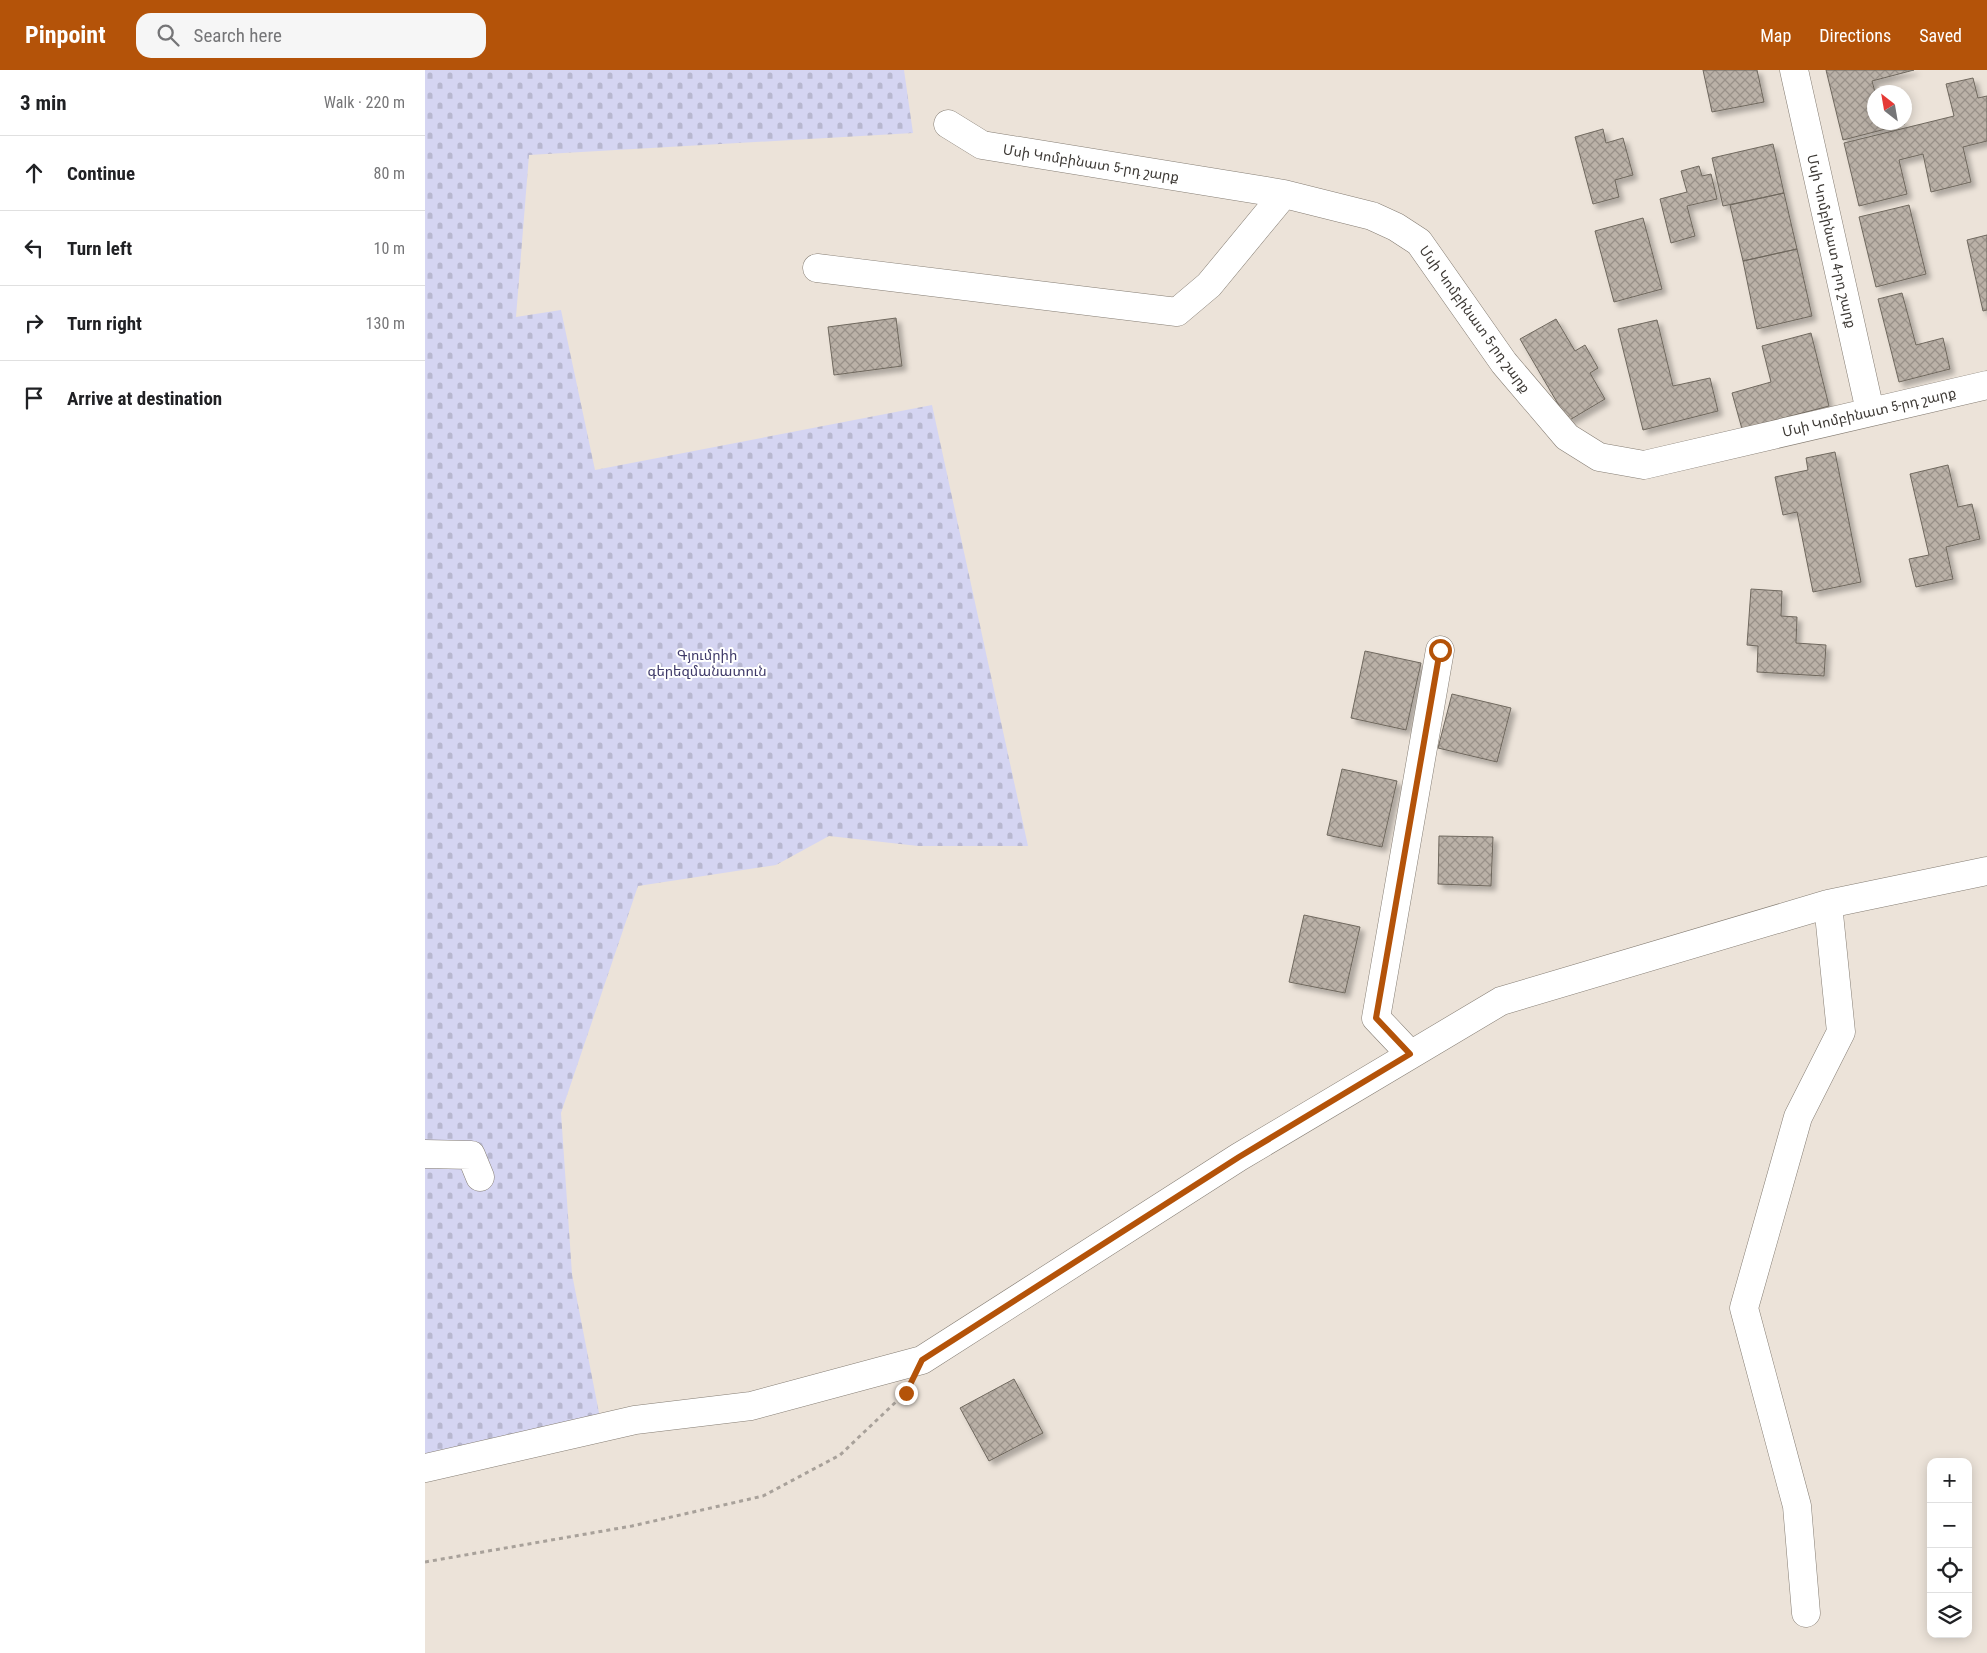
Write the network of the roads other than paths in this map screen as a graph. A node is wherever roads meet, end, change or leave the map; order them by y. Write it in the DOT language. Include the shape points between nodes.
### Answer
graph roads {
  1 [pos="1795,70"];
  2 [pos="948,124"];
  3 [pos="1284,194"];
  4 [pos="817,268"];
  5 [pos="1987,385"];
  6 [pos="1870,411"];
  7 [pos="1440,650"];
  8 [pos="1987,871"];
  9 [pos="1827,904"];
  10 [pos="1410,1054"];
  11 [pos="425,1154"];
  12 [pos="480,1177"];
  13 [pos="425,1468"];
  14 [pos="1806,1613"];
  1 -- 6 [label="street, Մսի Կոմբինատ 4-րդ շարք"];
  2 -- 3 [label="street, Մսի Կոմբինատ 5-րդ շարք" via="982,145"];
  3 -- 4 [label="street" via="1209,285 1177,312"];
  3 -- 6 [label="street, Մսի Կոմբինատ 5-րդ շարք" via="1372,216 1419,242 1504,364 1567,437 1599,457 1644,466"];
  5 -- 6 [label="street, Մսի Կոմբինատ 5-րդ շարք"];
  7 -- 10 [label="street" via="1376,1018"];
  8 -- 9 [label="street"];
  9 -- 10 [label="street" via="1501,1001"];
  9 -- 14 [label="street" via="1841,1032 1798,1117 1744,1308 1797,1506"];
  10 -- 13 [label="street" via="1239,1157 922,1360 751,1406 635,1420"];
  11 -- 12 [label="street" via="471,1155"];
}
